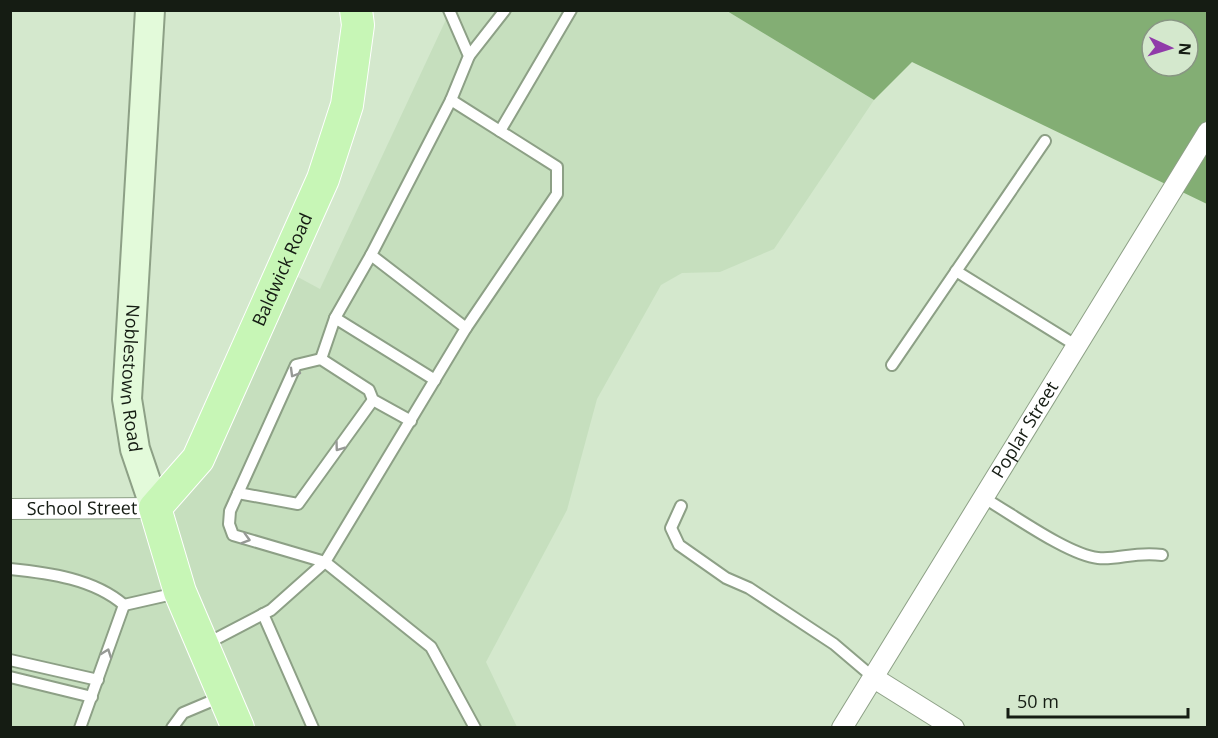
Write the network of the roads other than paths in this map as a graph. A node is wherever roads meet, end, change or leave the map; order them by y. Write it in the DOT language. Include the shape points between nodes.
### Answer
graph roads {
  1 [pos="150,10"];
  2 [pos="356,10"];
  3 [pos="450,10"];
  4 [pos="505,10"];
  5 [pos="571,10"];
  6 [pos="469,56"];
  7 [pos="451,100"];
  8 [pos="500,131"];
  9 [pos="1208,132"];
  10 [pos="1046,141"];
  11 [pos="371,255"];
  12 [pos="956,271"];
  13 [pos="334,318"];
  14 [pos="466,328"];
  15 [pos="1077,346"];
  16 [pos="321,359"];
  17 [pos="892,365"];
  18 [pos="435,380"];
  19 [pos="373,400"];
  20 [pos="411,421"];
  21 [pos="238,493"];
  22 [pos="984,498"];
  23 [pos="681,506"];
  24 [pos="155,508"];
  25 [pos="10,509"];
  26 [pos="1162,555"];
  27 [pos="325,562"];
  28 [pos="10,569"];
  29 [pos="180,592"];
  30 [pos="124,605"];
  31 [pos="263,614"];
  32 [pos="203,646"];
  33 [pos="10,660"];
  34 [pos="10,677"];
  35 [pos="874,678"];
  36 [pos="98,680"];
  37 [pos="224,695"];
  38 [pos="92,697"];
  39 [pos="80,728"];
  40 [pos="172,728"];
  41 [pos="238,728"];
  42 [pos="313,728"];
  43 [pos="475,728"];
  44 [pos="842,728"];
  45 [pos="954,728"];
  1 -- 24 [label="main road, Noblestown Road" via="127,399 135,449"];
  2 -- 24 [label="main road, Baldwick Road" via="358,26 346,105 323,179 198,459"];
  3 -- 6 [label="lane"];
  4 -- 6 [label="lane"];
  5 -- 8 [label="lane"];
  6 -- 7 [label="lane"];
  7 -- 8 [label="lane"];
  7 -- 11 [label="lane"];
  8 -- 14 [label="lane" via="557,167 557,194"];
  9 -- 15 [label="street, Poplar Street"];
  10 -- 12 [label="lane"];
  11 -- 13 [label="lane"];
  11 -- 14 [label="lane"];
  12 -- 15 [label="lane"];
  12 -- 17 [label="lane"];
  13 -- 16 [label="lane"];
  13 -- 18 [label="lane"];
  14 -- 18 [label="lane"];
  15 -- 22 [label="street, Poplar Street"];
  16 -- 19 [label="lane" via="369,390"];
  16 -- 21 [label="lane, one-way" via="296,365"];
  18 -- 20 [label="lane"];
  19 -- 20 [label="lane"];
  19 -- 21 [label="lane, one-way" via="298,504"];
  20 -- 27 [label="lane"];
  21 -- 27 [label="lane, one-way" via="230,511 233,535"];
  22 -- 26 [label="lane" via="1081,555 1100,559 1142,552"];
  22 -- 35 [label="street, Poplar Street"];
  23 -- 35 [label="lane" via="671,528 679,545 834,644"];
  24 -- 25 [label="street, School Street"];
  24 -- 29 [label="main road, Noblestown Road"];
  27 -- 31 [label="lane"];
  27 -- 43 [label="lane" via="431,647"];
  28 -- 30 [label="lane" via="80,581 111,593"];
  29 -- 30 [label="lane"];
  29 -- 32 [label="main road, Noblestown Road"];
  36 -- 30 [label="lane, one-way"];
  31 -- 32 [label="lane"];
  31 -- 42 [label="lane"];
  32 -- 37 [label="main road, Noblestown Road"];
  33 -- 36 [label="lane"];
  34 -- 38 [label="lane"];
  35 -- 44 [label="street, Poplar Street"];
  35 -- 45 [label="street"];
  36 -- 38 [label="lane"];
  37 -- 40 [label="lane" via="183,713"];
  37 -- 41 [label="main road, Noblestown Road"];
  38 -- 39 [label="lane"];
}
